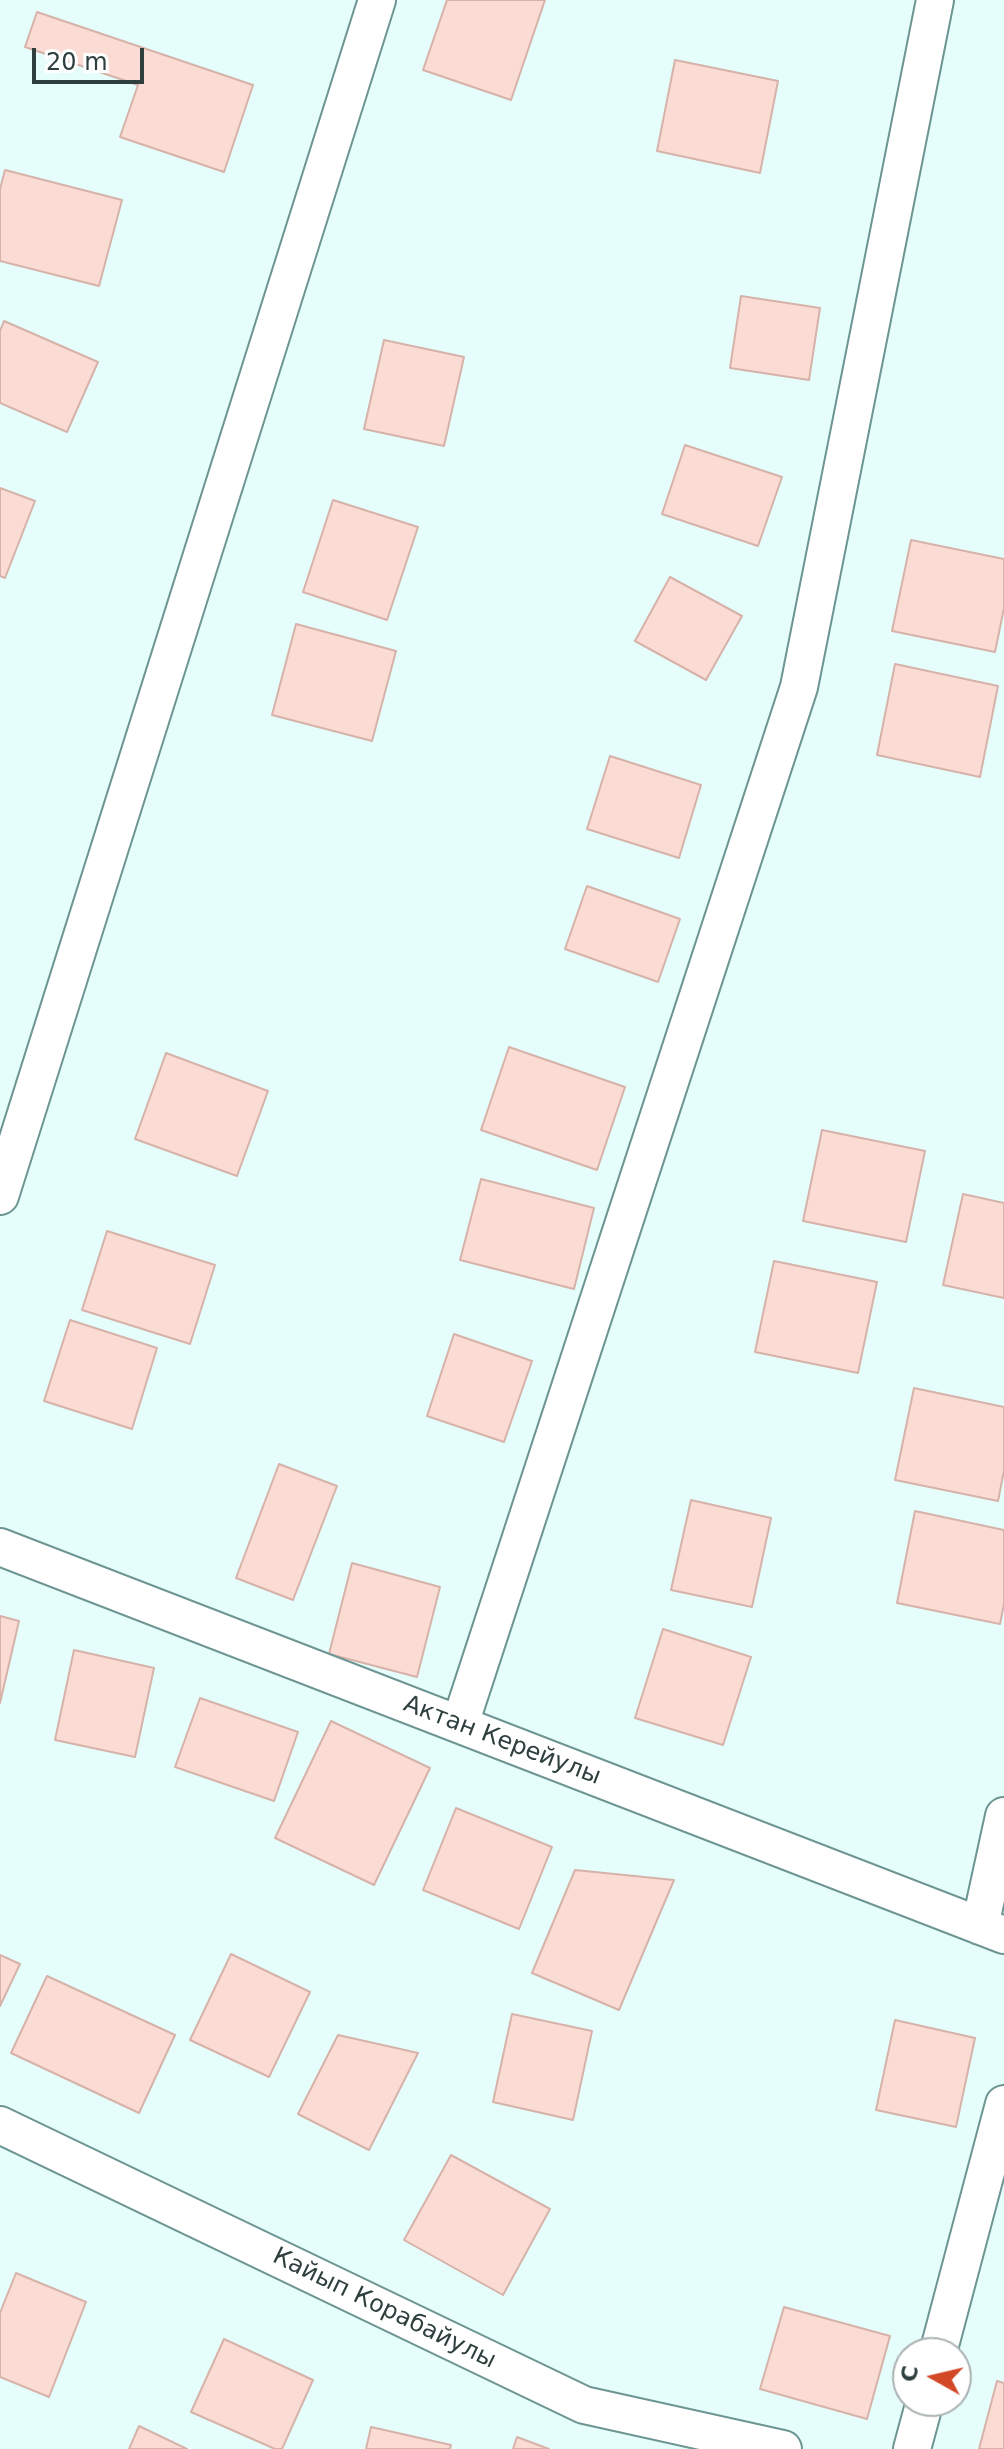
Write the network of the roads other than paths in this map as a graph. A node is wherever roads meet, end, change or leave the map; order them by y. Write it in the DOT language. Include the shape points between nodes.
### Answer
graph roads {
  1 [pos="377,0"];
  2 [pos="935,0"];
  3 [pos="0,1196"];
  4 [pos="0,1547"];
  5 [pos="460,1724"];
  6 [pos="1004,1816"];
  7 [pos="992,1931"];
  8 [pos="1004,2104"];
  9 [pos="0,2125"];
  10 [pos="942,2337"];
  11 [pos="921,2417"];
  12 [pos="783,2449"];
  13 [pos="912,2449"];
  1 -- 3 [label="street"];
  2 -- 5 [label="street" via="799,687"];
  4 -- 5 [label="street, Актан Керейулы"];
  5 -- 7 [label="street, Актан Керейулы"];
  6 -- 7 [label="street"];
  8 -- 10 [label="street"];
  9 -- 12 [label="street, Кайып Корабайулы" via="584,2405"];
  11 -- 13 [label="street"];
}
